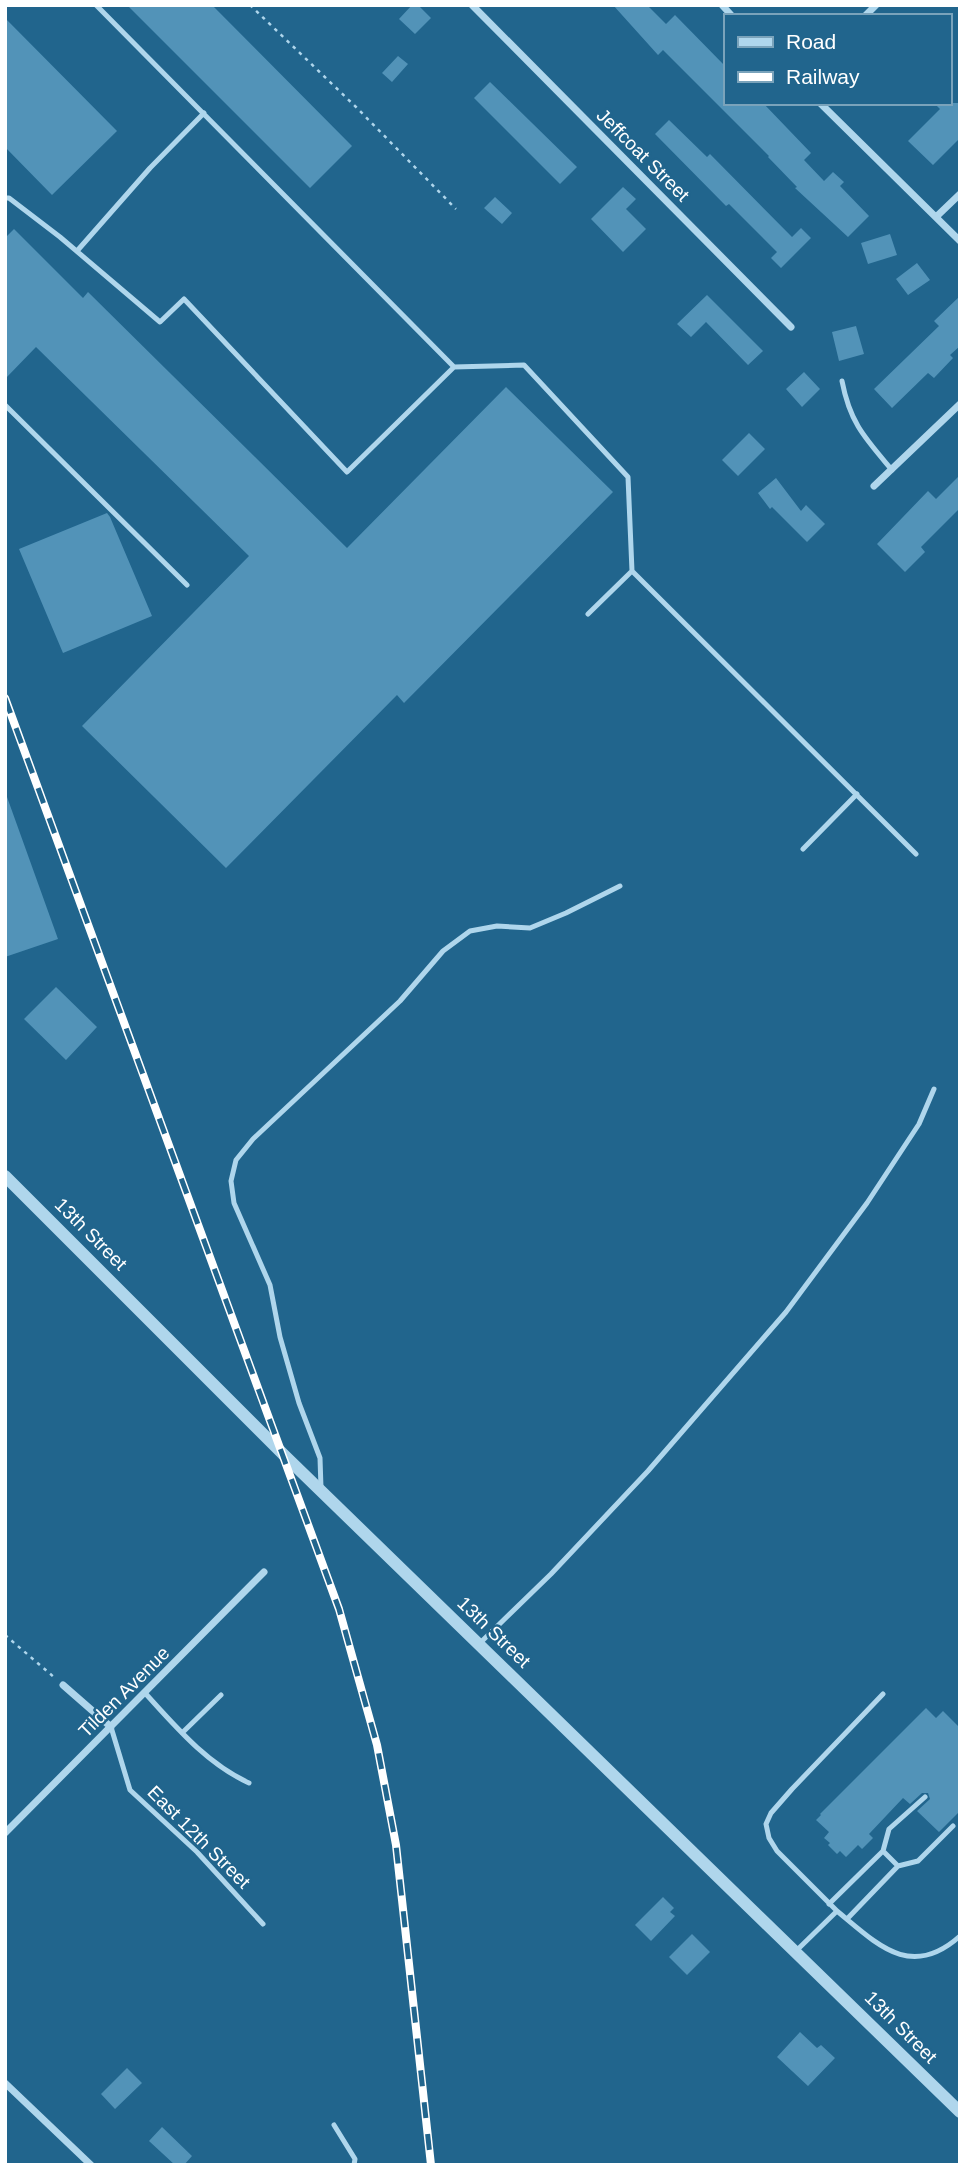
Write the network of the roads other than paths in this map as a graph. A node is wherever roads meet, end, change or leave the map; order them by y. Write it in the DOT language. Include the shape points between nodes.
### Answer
graph roads {
  1 [pos="96,5"];
  2 [pos="472,5"];
  3 [pos="823,105"];
  4 [pos="204,113"];
  5 [pos="960,194"];
  6 [pos="5,198"];
  7 [pos="936,217"];
  8 [pos="960,241"];
  9 [pos="77,251"];
  10 [pos="792,327"];
  11 [pos="454,367"];
  12 [pos="842,381"];
  13 [pos="960,404"];
  14 [pos="5,405"];
  15 [pos="892,470"];
  16 [pos="874,486"];
  17 [pos="632,571"];
  18 [pos="187,585"];
  19 [pos="588,614"];
  20 [pos="857,793"];
  21 [pos="803,849"];
  22 [pos="916,854"];
  23 [pos="620,886"];
  24 [pos="934,1089"];
  25 [pos="5,1176"];
  26 [pos="322,1492"];
  27 [pos="264,1572"];
  28 [pos="479,1644"];
  29 [pos="63,1685"];
  30 [pos="145,1693"];
  31 [pos="883,1694"];
  32 [pos="221,1695"];
  33 [pos="111,1727"];
  34 [pos="182,1733"];
  35 [pos="248,1783"];
  36 [pos="925,1797"];
  37 [pos="953,1826"];
  38 [pos="5,1833"];
  39 [pos="883,1851"];
  40 [pos="898,1867"];
  41 [pos="829,1904"];
  42 [pos="837,1911"];
  43 [pos="847,1919"];
  44 [pos="262,1924"];
  45 [pos="960,1936"];
  46 [pos="796,1951"];
  47 [pos="5,2083"];
  48 [pos="960,2112"];
  49 [pos="334,2125"];
  50 [pos="92,2165"];
  51 [pos="354,2165"];
  1 -- 4 [label="lane"];
  2 -- 10 [label="street, Jeffcoat Street"];
  3 -- 7 [label="street"];
  4 -- 9 [label="lane"];
  4 -- 11 [label="lane"];
  5 -- 7 [label="street"];
  6 -- 9 [label="lane"];
  7 -- 8 [label="street"];
  9 -- 11 [label="lane" via="160,322 184,299 347,472"];
  11 -- 17 [label="lane" via="524,365 628,477"];
  12 -- 15 [label="lane" via="854,422"];
  13 -- 15 [label="street"];
  14 -- 18 [label="lane"];
  15 -- 16 [label="street"];
  17 -- 19 [label="lane"];
  17 -- 20 [label="lane"];
  20 -- 21 [label="lane"];
  20 -- 22 [label="lane"];
  23 -- 26 [label="lane" via="530,928 497,926 470,931 443,951 400,1001 236,1160 231,1181 234,1203 270,1285 299,1403 320,1458"];
  24 -- 28 [label="lane" via="919,1125 882,1181 786,1312 648,1471"];
  25 -- 26 [label="street, 13th Street"];
  26 -- 28 [label="street, 13th Street"];
  27 -- 30 [label="street, Tilden Avenue"];
  28 -- 46 [label="street, 13th Street"];
  29 -- 33 [label="street"];
  30 -- 33 [label="street, Tilden Avenue"];
  30 -- 34 [label="lane"];
  31 -- 41 [label="lane" via="771,1812 766,1824 777,1851"];
  32 -- 34 [label="lane"];
  33 -- 38 [label="street, Tilden Avenue"];
  33 -- 44 [label="lane, East 12th Street" via="130,1790 197,1852"];
  34 -- 35 [label="lane" via="217,1766"];
  36 -- 39 [label="lane" via="889,1829"];
  37 -- 40 [label="lane" via="918,1861"];
  39 -- 40 [label="lane"];
  39 -- 41 [label="lane"];
  40 -- 43 [label="lane"];
  41 -- 42 [label="lane"];
  42 -- 43 [label="lane"];
  42 -- 46 [label="lane"];
  43 -- 45 [label="lane" via="880,1946 909,1958 931,1956"];
  46 -- 48 [label="street, 13th Street"];
  47 -- 50 [label="street"];
  49 -- 51 [label="lane" via="355,2159"];
}
